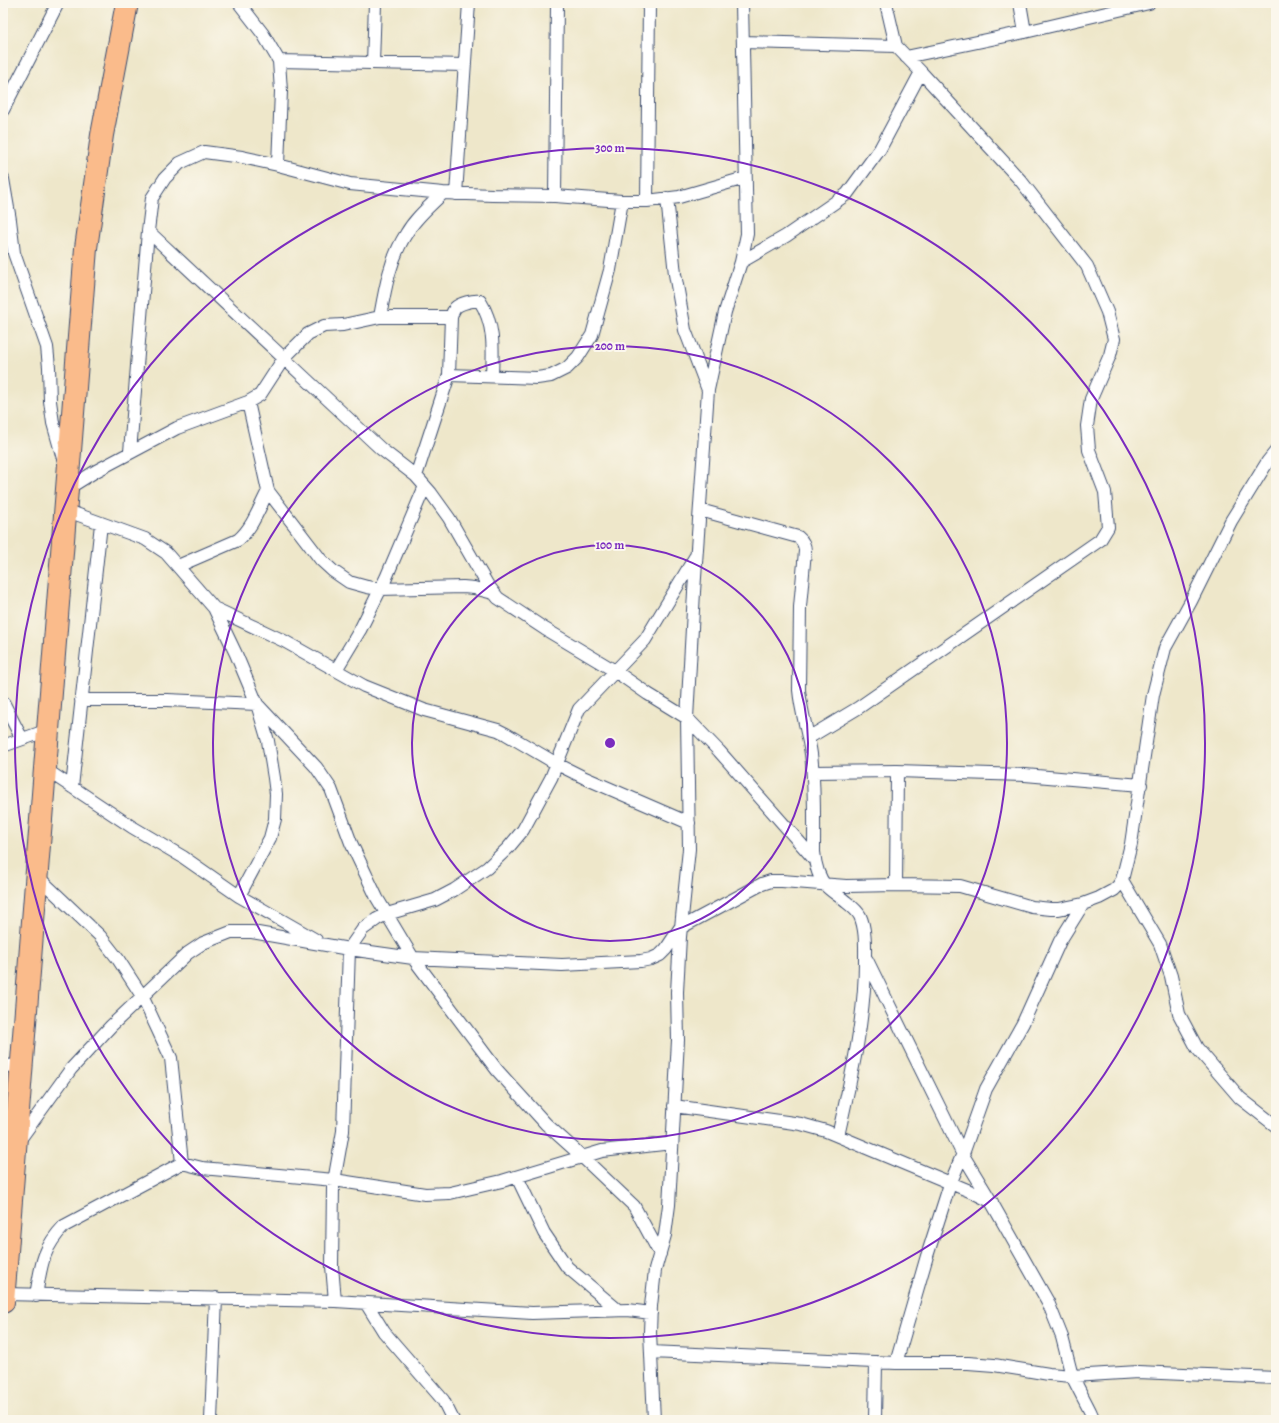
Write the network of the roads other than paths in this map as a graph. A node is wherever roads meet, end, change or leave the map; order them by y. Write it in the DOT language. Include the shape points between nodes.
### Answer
graph roads {
  1 [pos="58,3"];
  2 [pos="127,3"];
  3 [pos="239,3"];
  4 [pos="375,3"];
  5 [pos="469,3"];
  6 [pos="557,3"];
  7 [pos="649,3"];
  8 [pos="742,3"];
  9 [pos="886,3"];
  10 [pos="1020,3"];
  11 [pos="1149,3"];
  12 [pos="1025,32"];
  13 [pos="743,42"];
  14 [pos="896,46"];
  15 [pos="906,57"];
  16 [pos="279,61"];
  17 [pos="373,63"];
  18 [pos="465,65"];
  19 [pos="922,72"];
  20 [pos="3,110"];
  21 [pos="278,165"];
  22 [pos="745,178"];
  23 [pos="3,179"];
  24 [pos="443,193"];
  25 [pos="456,194"];
  26 [pos="555,196"];
  27 [pos="667,198"];
  28 [pos="622,201"];
  29 [pos="647,201"];
  30 [pos="148,231"];
  31 [pos="740,262"];
  32 [pos="380,317"];
  33 [pos="451,317"];
  34 [pos="284,358"];
  35 [pos="449,375"];
  36 [pos="492,376"];
  37 [pos="708,390"];
  38 [pos="248,402"];
  39 [pos="1276,451"];
  40 [pos="130,452"];
  41 [pos="416,476"];
  42 [pos="67,483"];
  43 [pos="425,486"];
  44 [pos="268,491"];
  45 [pos="65,510"];
  46 [pos="700,510"];
  47 [pos="101,524"];
  48 [pos="697,554"];
  49 [pos="178,566"];
  50 [pos="380,589"];
  51 [pos="493,593"];
  52 [pos="214,608"];
  53 [pos="336,670"];
  54 [pos="615,671"];
  55 [pos="81,700"];
  56 [pos="3,702"];
  57 [pos="257,704"];
  58 [pos="687,718"];
  59 [pos="48,730"];
  60 [pos="808,738"];
  61 [pos="22,739"];
  62 [pos="3,746"];
  63 [pos="557,764"];
  64 [pos="45,769"];
  65 [pos="897,771"];
  66 [pos="813,772"];
  67 [pos="1141,785"];
  68 [pos="72,787"];
  69 [pos="689,823"];
  70 [pos="815,860"];
  71 [pos="37,876"];
  72 [pos="1122,880"];
  73 [pos="826,885"];
  74 [pos="896,885"];
  75 [pos="239,896"];
  76 [pos="1083,904"];
  77 [pos="387,914"];
  78 [pos="680,928"];
  79 [pos="324,945"];
  80 [pos="349,949"];
  81 [pos="865,957"];
  82 [pos="413,958"];
  83 [pos="142,996"];
  84 [pos="12,1066"];
  85 [pos="674,1106"];
  86 [pos="1276,1126"];
  87 [pos="838,1136"];
  88 [pos="672,1143"];
  89 [pos="963,1155"];
  90 [pos="11,1157"];
  91 [pos="583,1157"];
  92 [pos="182,1162"];
  93 [pos="516,1177"];
  94 [pos="334,1180"];
  95 [pos="950,1184"];
  96 [pos="992,1203"];
  97 [pos="660,1254"];
  98 [pos="36,1296"];
  99 [pos="3,1298"];
  100 [pos="216,1298"];
  101 [pos="334,1301"];
  102 [pos="366,1303"];
  103 [pos="618,1310"];
  104 [pos="651,1313"];
  105 [pos="651,1352"];
  106 [pos="876,1362"];
  107 [pos="896,1363"];
  108 [pos="1072,1376"];
  109 [pos="1276,1378"];
  110 [pos="211,1420"];
  111 [pos="453,1420"];
  112 [pos="654,1420"];
  113 [pos="875,1420"];
  114 [pos="1094,1420"];
  1 -- 20 [label="street"];
  2 -- 42 [label="highway" via="102,135 86,248"];
  3 -- 16 [label="street" via="263,34"];
  4 -- 17 [label="street"];
  5 -- 18 [label="street"];
  6 -- 26 [label="street"];
  7 -- 29 [label="street"];
  8 -- 13 [label="street"];
  9 -- 14 [label="street"];
  10 -- 12 [label="street"];
  11 -- 12 [label="street"];
  12 -- 15 [label="street"];
  13 -- 14 [label="street"];
  13 -- 22 [label="street"];
  14 -- 15 [label="street"];
  15 -- 19 [label="street"];
  16 -- 17 [label="street"];
  16 -- 21 [label="street" via="281,91"];
  17 -- 18 [label="street"];
  18 -- 25 [label="street"];
  19 -- 31 [label="street" via="880,149 847,194 786,236"];
  19 -- 60 [label="street" via="1021,181 1087,266 1107,312 1114,339 1091,399 1087,426 1089,450 1105,492 1108,527 1100,540 858,708"];
  21 -- 24 [label="street" via="350,184"];
  21 -- 30 [label="street" via="204,152 193,156 180,163 165,178 152,198"];
  22 -- 27 [label="street" via="679,197"];
  22 -- 31 [label="street" via="747,234"];
  23 -- 42 [label="street" via="14,253 47,347 53,423"];
  24 -- 25 [label="street"];
  24 -- 32 [label="street" via="420,215 394,256"];
  25 -- 26 [label="street"];
  26 -- 28 [label="street"];
  27 -- 29 [label="street"];
  27 -- 37 [label="street" via="675,274 685,330"];
  28 -- 29 [label="street"];
  28 -- 36 [label="street" via="610,270 592,335 578,357 567,368 551,376"];
  30 -- 34 [label="street"];
  30 -- 40 [label="street"];
  31 -- 37 [label="street" via="725,312"];
  32 -- 33 [label="street"];
  32 -- 34 [label="street" via="343,325 324,326 308,334"];
  33 -- 35 [label="street"];
  33 -- 36 [label="street" via="459,305 475,300 480,302 492,330"];
  34 -- 38 [label="street" via="260,395"];
  34 -- 41 [label="street" via="382,449"];
  35 -- 36 [label="street"];
  35 -- 41 [label="street"];
  37 -- 46 [label="street"];
  38 -- 40 [label="street" via="177,428"];
  38 -- 44 [label="street"];
  39 -- 67 [label="street" via="1231,521 1165,648 1153,695"];
  40 -- 42 [label="street" via="96,471"];
  41 -- 43 [label="street"];
  42 -- 45 [label="highway"];
  43 -- 50 [label="street"];
  43 -- 51 [label="street" via="449,518"];
  44 -- 49 [label="street" via="251,525 238,540"];
  44 -- 50 [label="street" via="321,560 333,571 349,582"];
  45 -- 47 [label="street"];
  45 -- 59 [label="highway"];
  46 -- 48 [label="street"];
  46 -- 60 [label="street" via="802,540 805,552 800,608 799,690"];
  47 -- 49 [label="street" via="151,542"];
  47 -- 55 [label="street"];
  48 -- 54 [label="street" via="648,635"];
  48 -- 58 [label="street"];
  49 -- 52 [label="street"];
  50 -- 51 [label="street" via="468,588"];
  50 -- 53 [label="street"];
  51 -- 54 [label="street" via="502,602"];
  52 -- 53 [label="street" via="284,641"];
  52 -- 57 [label="street"];
  53 -- 63 [label="street" via="364,686 424,710 498,730"];
  54 -- 58 [label="street"];
  54 -- 63 [label="street" via="579,709"];
  55 -- 57 [label="street"];
  55 -- 68 [label="street"];
  56 -- 61 [label="street"];
  57 -- 75 [label="street" via="271,758 275,814 270,838"];
  57 -- 77 [label="street" via="316,767 331,789 351,844"];
  58 -- 69 [label="street"];
  58 -- 70 [label="street"];
  59 -- 61 [label="street"];
  59 -- 64 [label="highway"];
  60 -- 66 [label="street"];
  61 -- 62 [label="street"];
  63 -- 69 [label="street"];
  63 -- 77 [label="street" via="524,830 487,868 435,900"];
  64 -- 68 [label="street"];
  64 -- 71 [label="highway"];
  65 -- 66 [label="street"];
  65 -- 67 [label="street" via="1025,775"];
  65 -- 74 [label="street"];
  66 -- 70 [label="street"];
  67 -- 72 [label="street"];
  68 -- 75 [label="street" via="183,857"];
  69 -- 78 [label="street" via="689,849"];
  70 -- 73 [label="street" via="817,870"];
  71 -- 83 [label="street" via="100,936"];
  71 -- 84 [label="highway"];
  72 -- 76 [label="street" via="1114,890"];
  72 -- 86 [label="street" via="1160,944 1171,976 1179,1014 1197,1048 1240,1098"];
  73 -- 74 [label="street"];
  73 -- 78 [label="street" via="782,881 766,883"];
  73 -- 81 [label="street" via="859,915"];
  74 -- 76 [label="street" via="960,886 1032,907 1059,909"];
  75 -- 79 [label="street"];
  76 -- 89 [label="street" via="1060,941 1023,1023 989,1082"];
  77 -- 80 [label="street" via="363,930"];
  77 -- 82 [label="street"];
  78 -- 82 [label="street" via="660,955 641,961 555,964"];
  78 -- 85 [label="street"];
  79 -- 80 [label="street"];
  79 -- 83 [label="street" via="252,932 231,932 203,943 188,953"];
  80 -- 82 [label="street"];
  80 -- 94 [label="street" via="343,1131"];
  81 -- 87 [label="street" via="865,985 857,1048"];
  81 -- 89 [label="street"];
  82 -- 91 [label="street" via="497,1070 546,1124"];
  83 -- 90 [label="street" via="75,1064"];
  83 -- 92 [label="street" via="171,1058"];
  84 -- 90 [label="highway"];
  85 -- 87 [label="street" via="801,1124"];
  85 -- 88 [label="street"];
  87 -- 95 [label="street"];
  88 -- 91 [label="street" via="617,1149"];
  88 -- 97 [label="street" via="669,1205"];
  89 -- 95 [label="street"];
  89 -- 96 [label="street"];
  90 -- 99 [label="highway"];
  91 -- 93 [label="street"];
  91 -- 97 [label="street" via="637,1210"];
  92 -- 94 [label="street" via="202,1168"];
  92 -- 98 [label="street" via="64,1226 46,1249"];
  93 -- 94 [label="street" via="440,1194"];
  93 -- 103 [label="street" via="544,1233 567,1266"];
  94 -- 101 [label="street"];
  95 -- 96 [label="street"];
  95 -- 107 [label="street"];
  96 -- 108 [label="street" via="1048,1302 1062,1337"];
  97 -- 104 [label="street" via="654,1276"];
  98 -- 99 [label="street"];
  98 -- 100 [label="street"];
  100 -- 101 [label="street"];
  100 -- 110 [label="street"];
  101 -- 102 [label="street"];
  102 -- 103 [label="street" via="532,1313"];
  102 -- 111 [label="street" via="384,1332 443,1400"];
  103 -- 104 [label="street"];
  104 -- 105 [label="street"];
  105 -- 106 [label="street"];
  105 -- 112 [label="street"];
  106 -- 107 [label="street"];
  106 -- 113 [label="street"];
  107 -- 108 [label="street" via="968,1363"];
  108 -- 109 [label="street" via="1138,1372"];
  108 -- 114 [label="street"];
}
